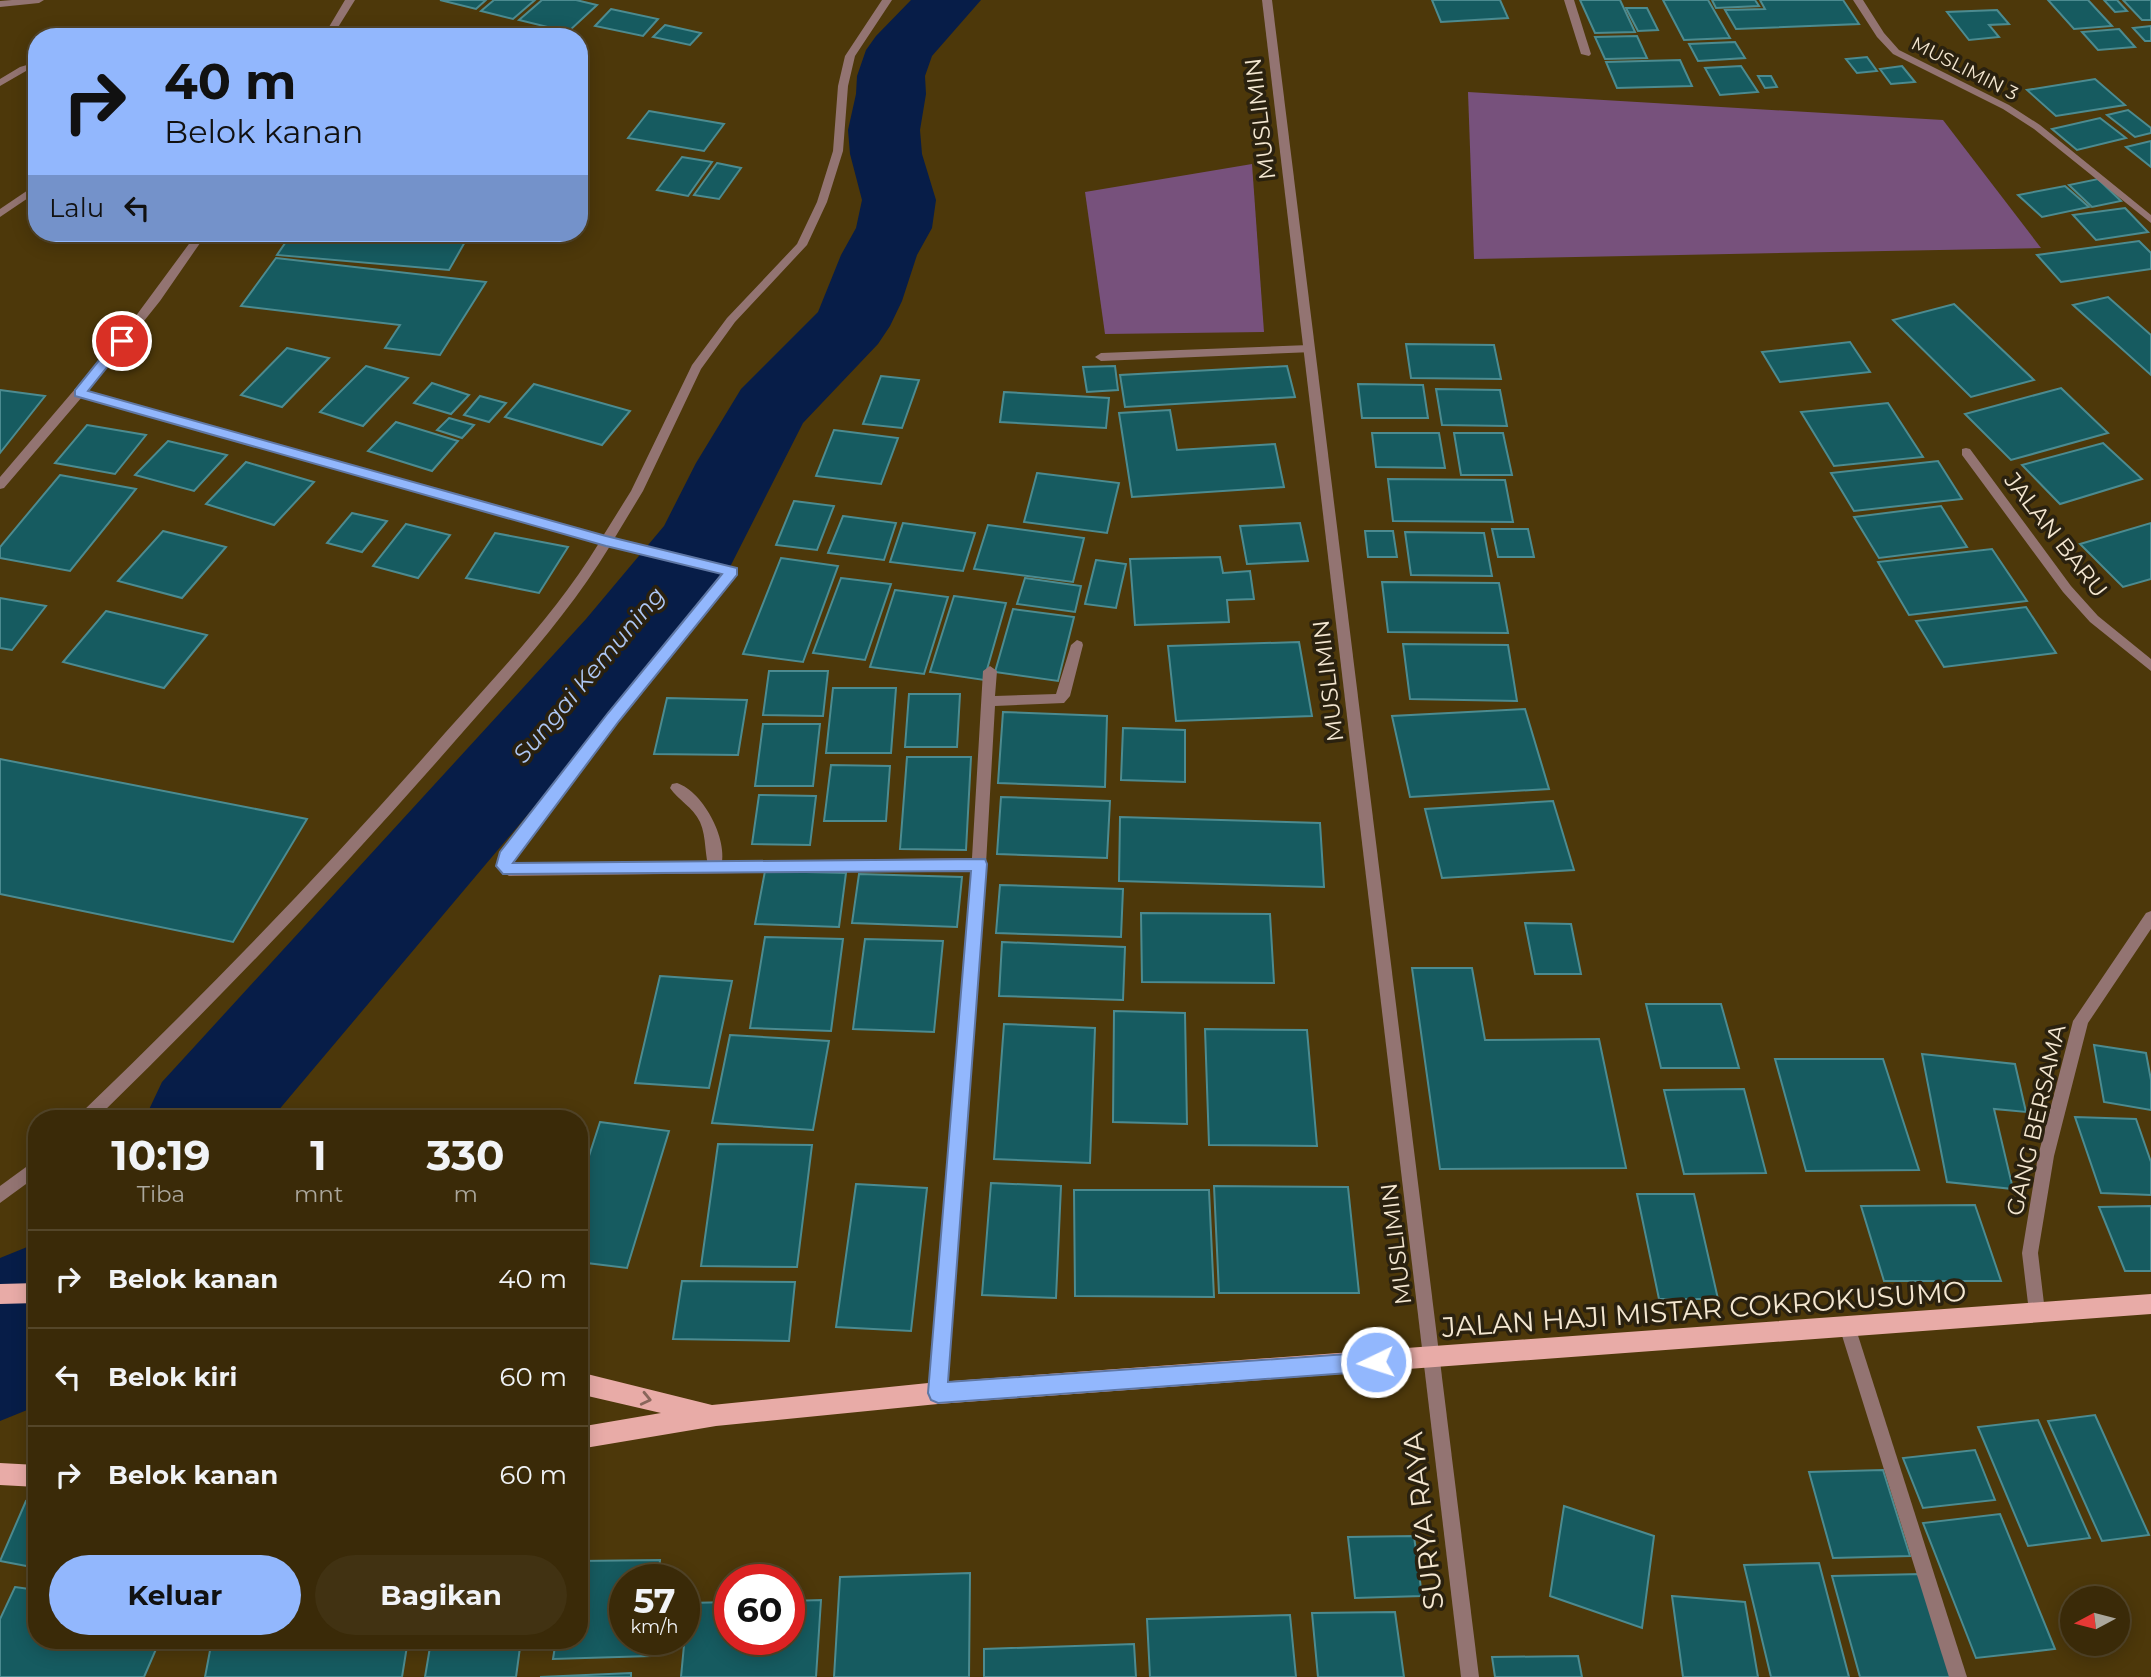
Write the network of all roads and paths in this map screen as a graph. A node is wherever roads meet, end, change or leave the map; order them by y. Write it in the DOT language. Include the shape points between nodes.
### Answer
graph roads {
  1 [pos="38,0"];
  2 [pos="350,0"];
  3 [pos="887,0"];
  4 [pos="1267,0"];
  5 [pos="1569,0"];
  6 [pos="1858,0"];
  7 [pos="0,4"];
  8 [pos="333,28"];
  9 [pos="1586,54"];
  10 [pos="28,68"];
  11 [pos="0,83"];
  12 [pos="28,194"];
  13 [pos="0,214"];
  14 [pos="2151,219"];
  15 [pos="196,242"];
  16 [pos="1309,349"];
  17 [pos="1101,357"];
  18 [pos="79,393"];
  19 [pos="1966,452"];
  20 [pos="0,485"];
  21 [pos="606,541"];
  22 [pos="1077,645"];
  23 [pos="2151,666"];
  24 [pos="990,671"];
  25 [pos="989,701"];
  26 [pos="677,788"];
  27 [pos="979,864"];
  28 [pos="715,867"];
  29 [pos="2151,917"];
  30 [pos="95,1110"];
  31 [pos="28,1173"];
  32 [pos="0,1196"];
  33 [pos="28,1293"];
  34 [pos="0,1294"];
  35 [pos="2151,1304"];
  36 [pos="2037,1312"];
  37 [pos="1847,1326"];
  38 [pos="1431,1358"];
  39 [pos="588,1385"];
  40 [pos="938,1393"];
  41 [pos="716,1415"];
  42 [pos="588,1436"];
  43 [pos="0,1474"];
  44 [pos="28,1476"];
  45 [pos="1470,1677"];
  46 [pos="1958,1677"];
  1 -- 7 [label="street"];
  2 -- 8 [label="street"];
  3 -- 21 [label="street" via="850,56 838,151 802,244 731,320 696,368 637,491"];
  4 -- 16 [label="street, MUSLIMIN"];
  5 -- 9 [label="street"];
  6 -- 14 [label="street, MUSLIMIN 3" via="1896,52 2037,127"];
  10 -- 11 [label="street"];
  12 -- 13 [label="street"];
  15 -- 18 [label="street"];
  16 -- 17 [label="street"];
  16 -- 38 [label="street, MUSLIMIN"];
  18 -- 20 [label="street"];
  18 -- 21 [label="street"];
  19 -- 23 [label="street, JALAN BARU" via="2067,589 2094,619"];
  21 -- 28 [label="street" via="732,571 605,727 506,857 504,866 528,871"];
  21 -- 30 [label="street" via="532,643 363,837"];
  22 -- 25 [label="street" via="1059,699"];
  24 -- 25 [label="street"];
  25 -- 27 [label="street"];
  26 -- 28 [label="street" via="693,798 705,816 715,841"];
  27 -- 28 [label="street"];
  27 -- 40 [label="street"];
  29 -- 36 [label="street, GANG BERSAMA" via="2081,1021 2046,1156 2030,1253"];
  31 -- 32 [label="street"];
  33 -- 34 [label="main road"];
  35 -- 36 [label="main road, JALAN HAJI MISTAR COKROKUSUMO"];
  36 -- 37 [label="main road, JALAN HAJI MISTAR COKROKUSUMO"];
  37 -- 38 [label="main road, JALAN HAJI MISTAR COKROKUSUMO"];
  37 -- 46 [label="street"];
  38 -- 40 [label="main road, JALAN HAJI MISTAR COKROKUSUMO"];
  38 -- 45 [label="street, SURYA RAYA"];
  39 -- 41 [label="main road, one-way"];
  40 -- 41 [label="main road, JALAN HAJI MISTAR COKROKUSUMO"];
  41 -- 42 [label="main road"];
  43 -- 44 [label="main road"];
}
